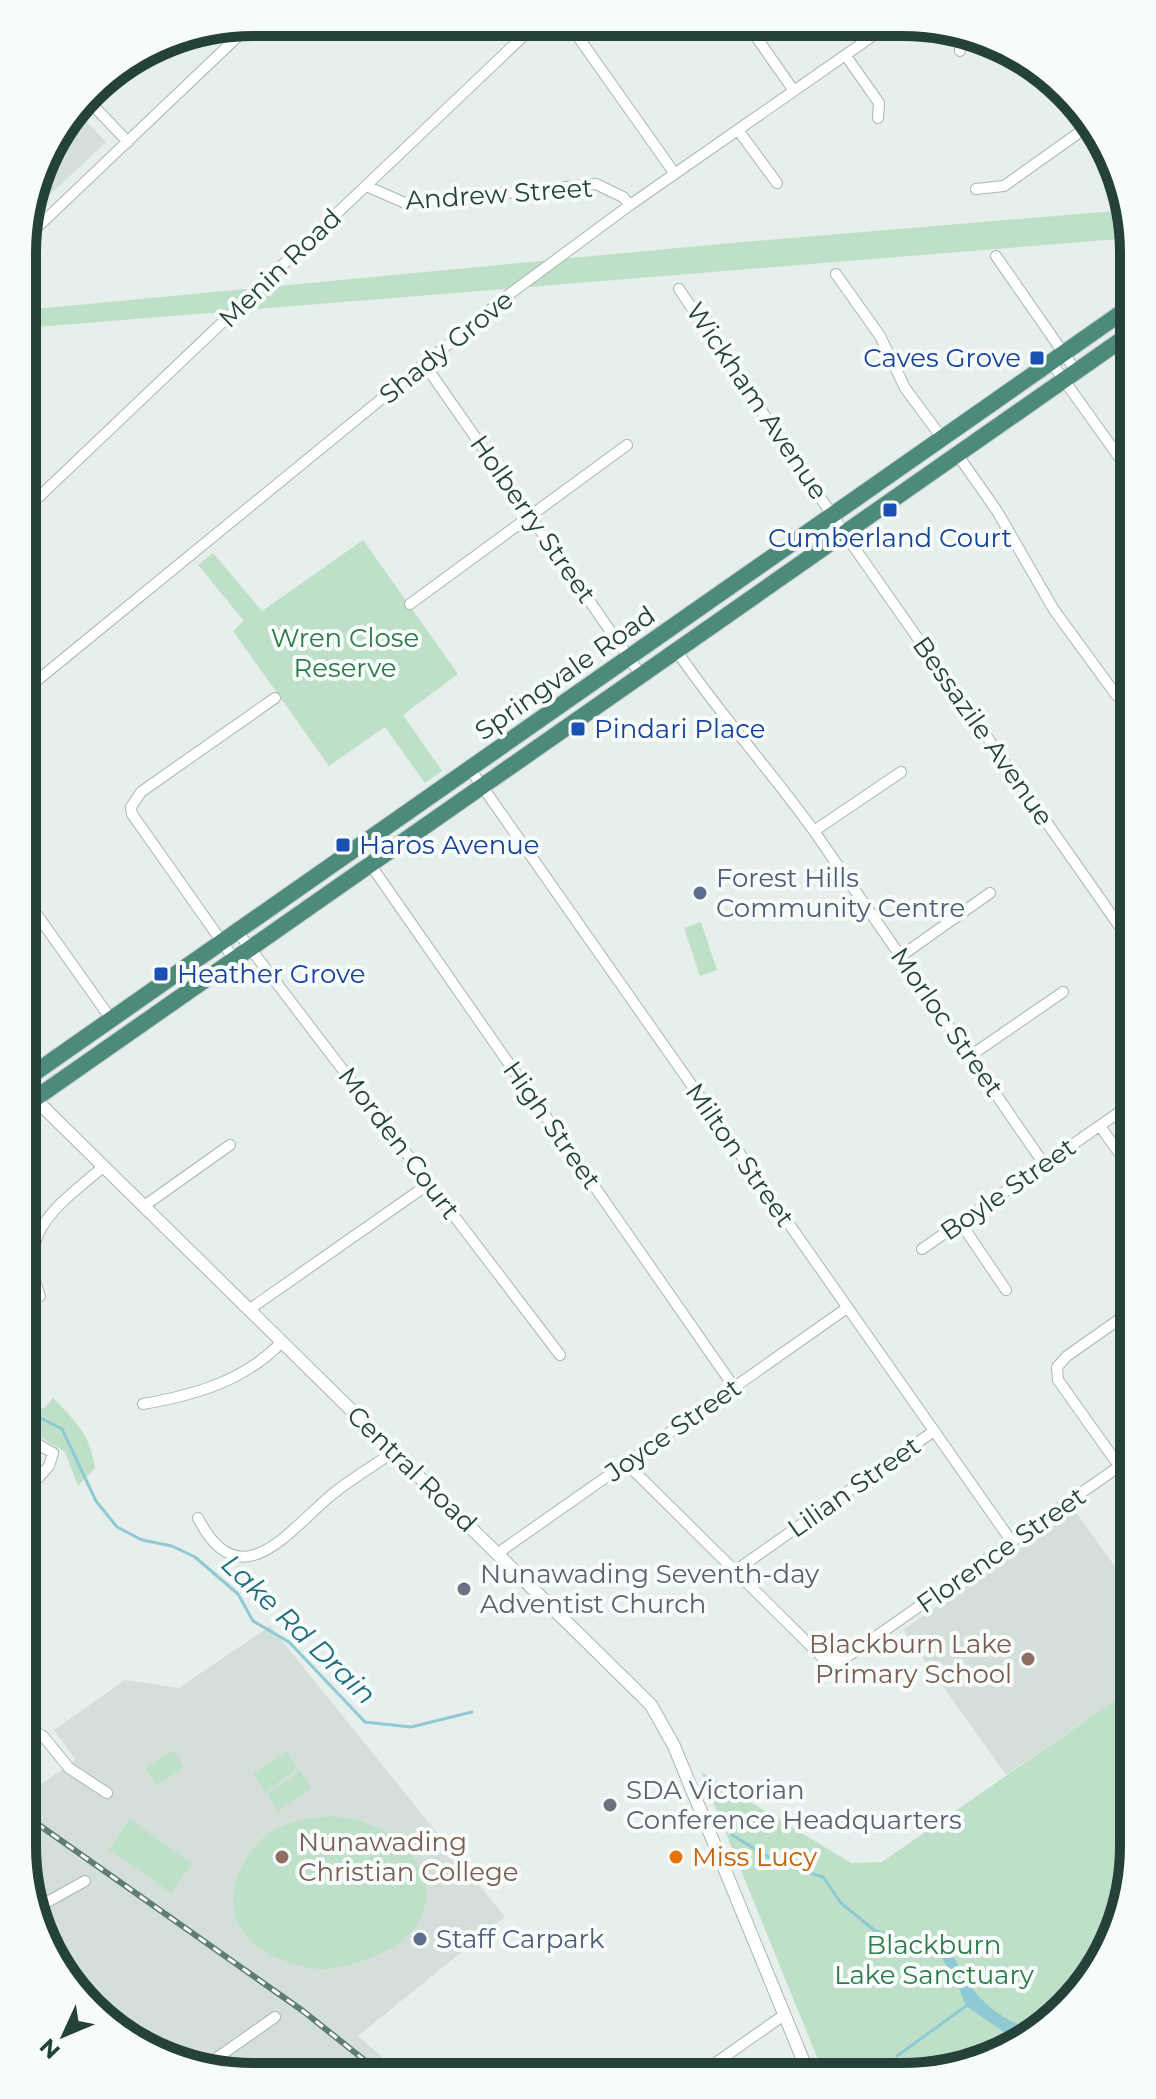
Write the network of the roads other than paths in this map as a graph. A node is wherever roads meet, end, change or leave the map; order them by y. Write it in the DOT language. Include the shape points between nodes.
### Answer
graph roads {
  1 [pos="523,36"];
  2 [pos="577,36"];
  3 [pos="757,36"];
  4 [pos="873,36"];
  5 [pos="237,37"];
  6 [pos="960,44"];
  7 [pos="960,51"];
  8 [pos="846,56"];
  9 [pos="794,91"];
  10 [pos="94,106"];
  11 [pos="878,118"];
  12 [pos="738,130"];
  13 [pos="1082,131"];
  14 [pos="128,142"];
  15 [pos="675,174"];
  16 [pos="777,183"];
  17 [pos="366,186"];
  18 [pos="976,189"];
  19 [pos="630,205"];
  20 [pos="38,227"];
  21 [pos="996,256"];
  22 [pos="836,274"];
  23 [pos="679,289"];
  24 [pos="1120,314"];
  25 [pos="1120,341"];
  26 [pos="1057,358"];
  27 [pos="425,365"];
  28 [pos="1070,375"];
  29 [pos="942,438"];
  30 [pos="627,445"];
  31 [pos="957,454"];
  32 [pos="1120,455"];
  33 [pos="36,500"];
  34 [pos="529,513"];
  35 [pos="834,514"];
  36 [pos="844,533"];
  37 [pos="410,604"];
  38 [pos="676,650"];
  39 [pos="629,657"];
  40 [pos="641,675"];
  41 [pos="36,681"];
  42 [pos="1117,696"];
  43 [pos="275,698"];
  44 [pos="470,769"];
  45 [pos="901,772"];
  46 [pos="482,786"];
  47 [pos="814,831"];
  48 [pos="370,864"];
  49 [pos="990,893"];
  50 [pos="36,913"];
  51 [pos="1120,927"];
  52 [pos="237,931"];
  53 [pos="222,942"];
  54 [pos="250,948"];
  55 [pos="901,956"];
  56 [pos="234,959"];
  57 [pos="1063,992"];
  58 [pos="111,1019"];
  59 [pos="970,1056"];
  60 [pos="36,1073"];
  61 [pos="36,1098"];
  62 [pos="36,1109"];
  63 [pos="1120,1112"];
  64 [pos="1100,1126"];
  65 [pos="230,1145"];
  66 [pos="1120,1154"];
  67 [pos="1044,1164"];
  68 [pos="104,1166"];
  69 [pos="430,1183"];
  70 [pos="144,1206"];
  71 [pos="960,1222"];
  72 [pos="36,1247"];
  73 [pos="922,1249"];
  74 [pos="36,1286"];
  75 [pos="1006,1290"];
  76 [pos="40,1296"];
  77 [pos="847,1308"];
  78 [pos="250,1309"];
  79 [pos="1120,1319"];
  80 [pos="282,1342"];
  81 [pos="560,1355"];
  82 [pos="734,1387"];
  83 [pos="143,1404"];
  84 [pos="934,1431"];
  85 [pos="36,1443"];
  86 [pos="394,1451"];
  87 [pos="626,1463"];
  88 [pos="1119,1467"];
  89 [pos="36,1481"];
  90 [pos="198,1518"];
  91 [pos="1012,1542"];
  92 [pos="498,1553"];
  93 [pos="735,1571"];
  94 [pos="36,1732"];
  95 [pos="107,1793"];
  96 [pos="85,1881"];
  97 [pos="44,1904"];
  98 [pos="784,2015"];
  99 [pos="275,2017"];
  100 [pos="215,2059"];
  101 [pos="716,2063"];
  102 [pos="804,2063"];
  1 -- 17 [label="street, Menin Road"];
  2 -- 15 [label="street"];
  3 -- 9 [label="street"];
  4 -- 8 [label="street, Shady Grove"];
  5 -- 14 [label="street"];
  6 -- 7 [label="street"];
  8 -- 9 [label="street, Shady Grove"];
  8 -- 11 [label="street" via="879,103"];
  9 -- 12 [label="street, Shady Grove"];
  10 -- 14 [label="street"];
  12 -- 15 [label="street, Shady Grove"];
  12 -- 16 [label="street"];
  13 -- 18 [label="street" via="1004,186"];
  14 -- 20 [label="street"];
  15 -- 19 [label="street, Shady Grove"];
  17 -- 19 [label="street, Andrew Street" via="405,203 596,184"];
  17 -- 33 [label="street, Menin Road"];
  19 -- 27 [label="street, Shady Grove"];
  21 -- 26 [label="street"];
  22 -- 29 [label="street"];
  23 -- 35 [label="street, Wickham Avenue"];
  24 -- 26 [label="highway, Springvale Road"];
  25 -- 28 [label="highway, Springvale Road"];
  26 -- 28 [label="street"];
  26 -- 29 [label="highway, Springvale Road"];
  27 -- 34 [label="street, Holberry Street"];
  27 -- 41 [label="street, Shady Grove"];
  28 -- 31 [label="highway, Springvale Road"];
  28 -- 32 [label="street"];
  29 -- 35 [label="highway, Springvale Road"];
  30 -- 34 [label="street"];
  31 -- 36 [label="highway, Springvale Road"];
  31 -- 42 [label="street" via="1054,610"];
  34 -- 37 [label="street" via="514,531"];
  34 -- 39 [label="street, Holberry Street"];
  35 -- 36 [label="street, Bessazile Avenue"];
  35 -- 39 [label="highway, Springvale Road"];
  36 -- 38 [label="highway, Springvale Road"];
  36 -- 51 [label="street, Bessazile Avenue"];
  38 -- 40 [label="highway, Springvale Road"];
  38 -- 47 [label="street, Morloc Street"];
  39 -- 40 [label="street, Holberry Street"];
  39 -- 44 [label="highway, Springvale Road"];
  40 -- 46 [label="highway, Springvale Road"];
  43 -- 53 [label="street" via="141,792 131,807"];
  44 -- 46 [label="street, Milton Street"];
  44 -- 52 [label="highway, Springvale Road"];
  45 -- 47 [label="street"];
  46 -- 48 [label="highway, Springvale Road"];
  46 -- 77 [label="street, Milton Street"];
  47 -- 55 [label="street, Morloc Street"];
  48 -- 54 [label="highway, Springvale Road"];
  48 -- 82 [label="street, High Street"];
  49 -- 55 [label="street"];
  50 -- 58 [label="street"];
  52 -- 53 [label="highway, Springvale Road"];
  52 -- 54 [label="street, Morden Court"];
  53 -- 56 [label="street"];
  53 -- 58 [label="highway, Springvale Road"];
  54 -- 56 [label="highway, Springvale Road"];
  54 -- 69 [label="street, Morden Court"];
  55 -- 59 [label="street, Morloc Street"];
  56 -- 61 [label="highway, Springvale Road"];
  57 -- 59 [label="street"];
  58 -- 60 [label="highway, Springvale Road"];
  59 -- 67 [label="street, Morloc Street"];
  62 -- 68 [label="street, Central Road"];
  63 -- 64 [label="street, Boyle Street"];
  64 -- 66 [label="street"];
  64 -- 67 [label="street, Boyle Street"];
  65 -- 70 [label="street"];
  67 -- 71 [label="street, Boyle Street"];
  68 -- 70 [label="street, Central Road"];
  68 -- 72 [label="street" via="61,1200 39,1232"];
  69 -- 78 [label="street"];
  69 -- 81 [label="street, Morden Court"];
  70 -- 78 [label="street, Central Road"];
  71 -- 73 [label="street, Boyle Street"];
  71 -- 75 [label="street"];
  74 -- 76 [label="street"];
  77 -- 82 [label="street, Joyce Street"];
  77 -- 84 [label="street, Milton Street"];
  78 -- 80 [label="street, Central Road"];
  79 -- 88 [label="street" via="1057,1367 1058,1380"];
  80 -- 83 [label="street" via="216,1387"];
  80 -- 86 [label="street, Central Road"];
  82 -- 87 [label="street, Joyce Street"];
  84 -- 91 [label="street, Milton Street"];
  84 -- 93 [label="street, Lilian Street"];
  85 -- 89 [label="street" via="58,1456"];
  86 -- 90 [label="street" via="260,1554 222,1550"];
  86 -- 92 [label="street, Central Road"];
  87 -- 92 [label="street, Joyce Street"];
  87 -- 93 [label="street"];
  88 -- 91 [label="street, Florence Street"];
  91 -- 93 [label="street, Florence Street" via="841,1661 826,1661"];
  92 -- 98 [label="street, Central Road" via="642,1694 663,1724"];
  94 -- 95 [label="street" via="69,1768"];
  96 -- 97 [label="street"];
  98 -- 101 [label="street"];
  98 -- 102 [label="street, Central Road"];
  99 -- 100 [label="street"];
}
